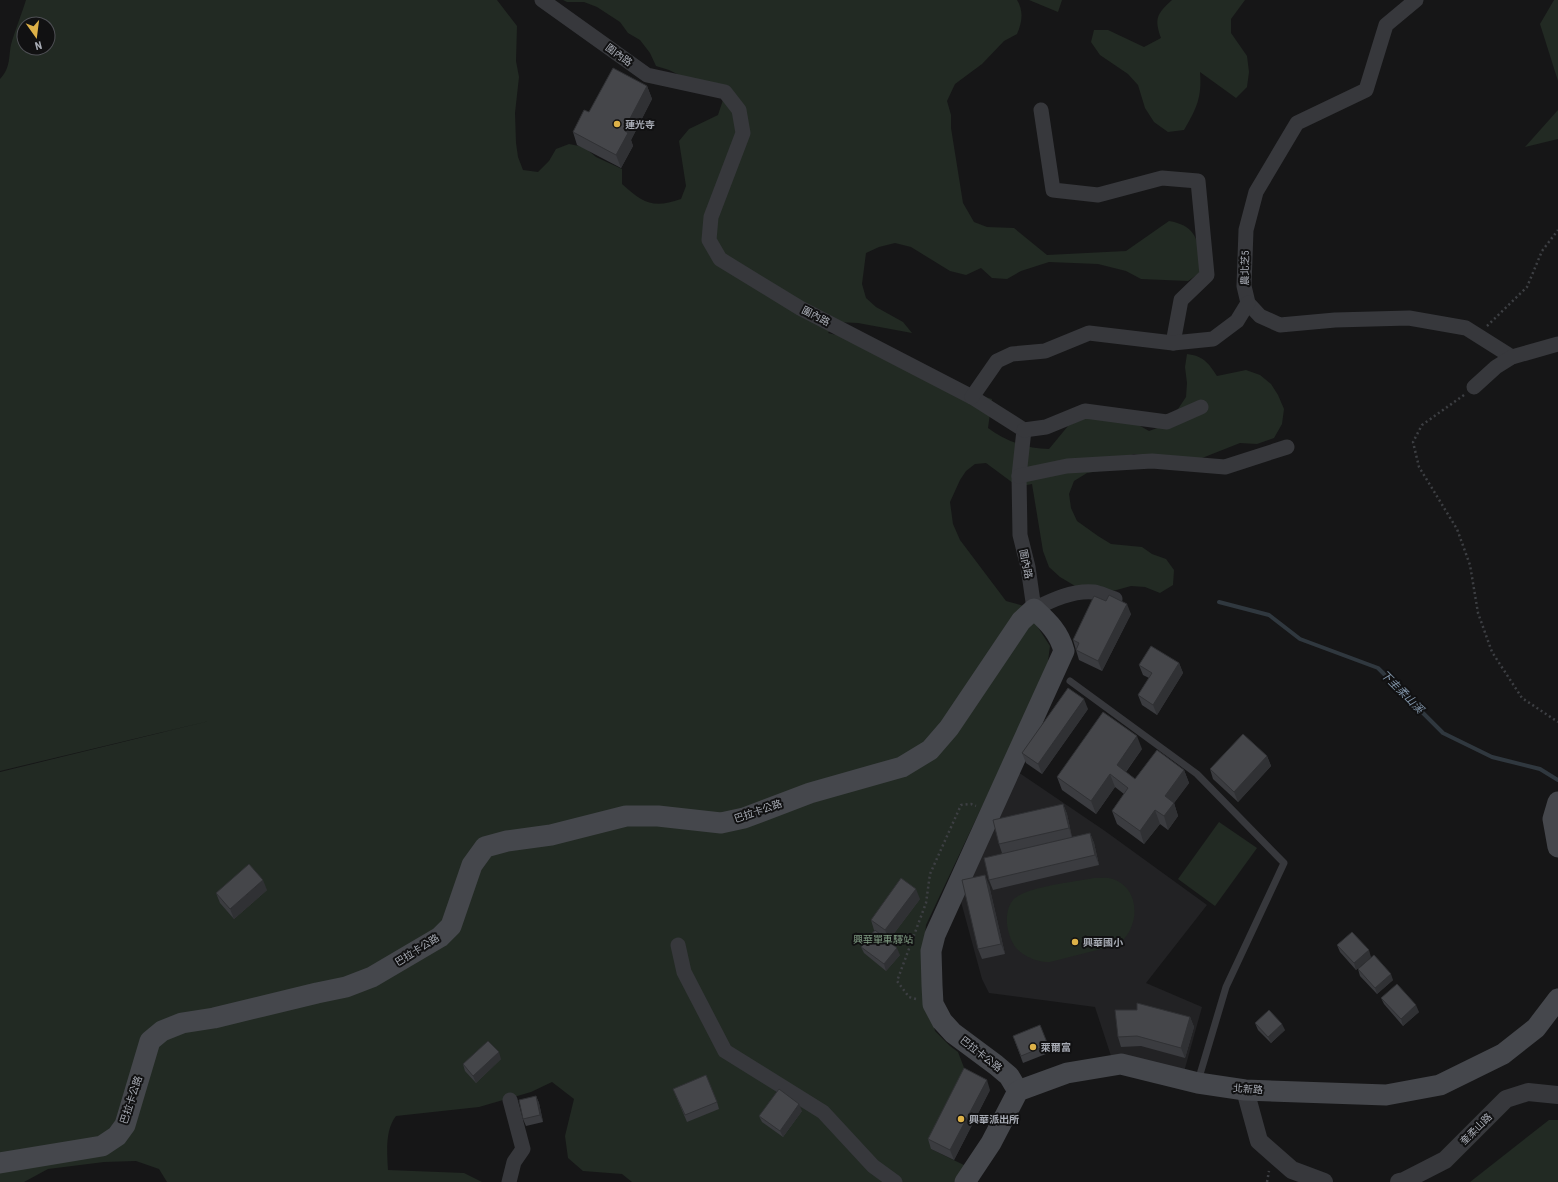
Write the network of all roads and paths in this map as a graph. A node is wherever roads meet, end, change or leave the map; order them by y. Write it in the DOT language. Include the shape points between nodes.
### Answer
graph roads {
  1 [pos="542,0"];
  2 [pos="1416,0"];
  3 [pos="1041,110"];
  4 [pos="1558,230"];
  5 [pos="1248,303"];
  6 [pos="1477,335"];
  7 [pos="1173,343"];
  8 [pos="1558,344"];
  9 [pos="1512,357"];
  10 [pos="1474,387"];
  11 [pos="972,397"];
  12 [pos="1200,407"];
  13 [pos="1024,430"];
  14 [pos="1287,447"];
  15 [pos="1019,476"];
  16 [pos="1114,599"];
  17 [pos="1034,609"];
  18 [pos="1070,681"];
  19 [pos="1558,722"];
  20 [pos="1558,802"];
  21 [pos="1558,847"];
  22 [pos="678,945"];
  23 [pos="1558,999"];
  24 [pos="1198,1083"];
  25 [pos="1244,1090"];
  26 [pos="1018,1091"];
  27 [pos="1558,1095"];
  28 [pos="510,1100"];
  29 [pos="0,1164"];
  30 [pos="509,1182"];
  31 [pos="894,1182"];
  32 [pos="965,1182"];
  33 [pos="1324,1182"];
  34 [pos="1399,1182"];
  1 -- 11 [label="street, 圍內路" via="647,75 725,92 739,110 743,132 711,217 709,240 720,259 800,308"];
  2 -- 5 [label="street, 農北芝5" via="1386,25 1366,90 1297,124 1256,192 1246,230 1244,286"];
  3 -- 7 [label="street" via="1053,190 1098,195 1162,178 1198,181 1207,275 1181,300"];
  4 -- 6 [label="path" via="1542,251 1527,287"];
  5 -- 6 [label="street" via="1260,316 1280,325 1334,320 1409,318 1466,328"];
  5 -- 7 [label="street" via="1237,321 1213,339"];
  6 -- 9 [label="street"];
  7 -- 11 [label="street" via="1090,333 1045,351 1012,354 997,361"];
  8 -- 9 [label="street"];
  9 -- 10 [label="street" via="1496,367"];
  10 -- 19 [label="path" via="1422,426 1413,442 1419,467 1457,529 1470,565 1478,613 1492,652 1522,698"];
  11 -- 13 [label="street, 圍內路"];
  12 -- 13 [label="street" via="1167,422 1085,411 1046,427"];
  13 -- 15 [label="street, 圍內路"];
  14 -- 15 [label="street" via="1225,467 1152,461 1067,466"];
  15 -- 17 [label="street, 圍內路" via="1020,535"];
  16 -- 17 [label="street" via="1094,592 1076,593 1052,600"];
  17 -- 26 [label="main road, 巴拉卡公路" via="1060,637 1064,650 935,934 931,952 933,1004 942,1021 953,1033 996,1064"];
  17 -- 29 [label="main road, 巴拉卡公路" via="1021,621 948,728 930,750 902,767 810,792 744,818 721,823 658,816 626,816 551,835 506,841 485,847 472,865 450,926 440,937 372,978 346,987 182,1023 162,1031 150,1042 125,1125 117,1136 102,1146"];
  18 -- 24 [label="lane" via="1197,774 1284,863 1226,987"];
  20 -- 21 [label="main road" via="1552,819"];
  22 -- 31 [label="street" via="684,972 726,1051 823,1112 873,1166"];
  23 -- 25 [label="main road, 北新路" via="1536,1028 1503,1054 1440,1085 1386,1094"];
  24 -- 25 [label="main road, 北新路"];
  24 -- 26 [label="main road, 北新路" via="1121,1064 1067,1073"];
  25 -- 33 [label="street" via="1259,1141 1292,1170"];
  26 -- 32 [label="main road" via="991,1143"];
  27 -- 34 [label="street, 奎柔山路" via="1528,1092 1506,1098 1445,1160"];
  28 -- 30 [label="street" via="523,1149 514,1162"];
}
